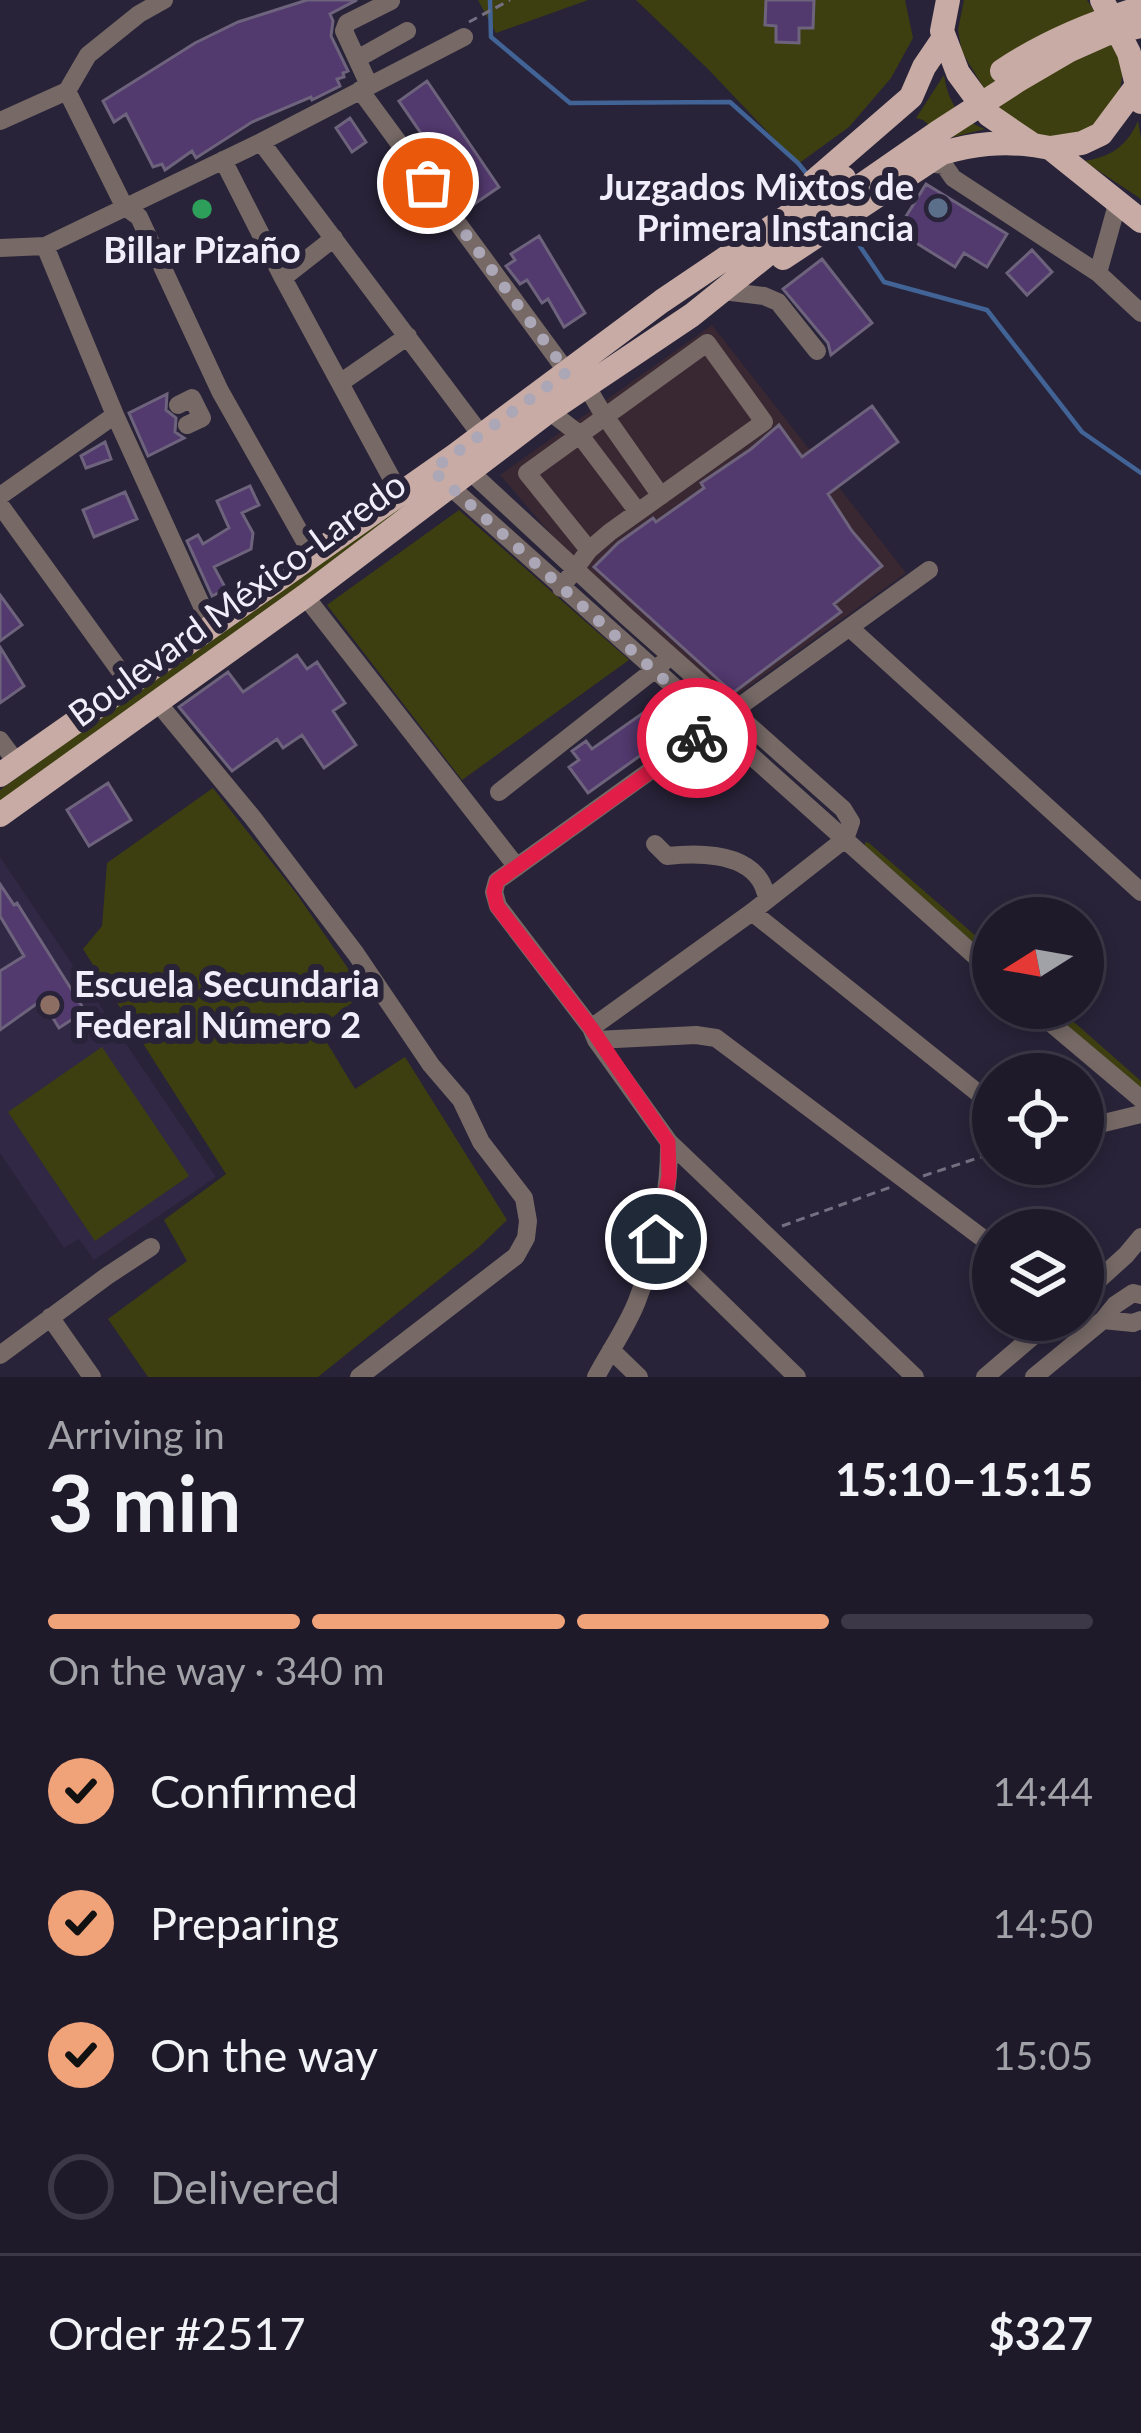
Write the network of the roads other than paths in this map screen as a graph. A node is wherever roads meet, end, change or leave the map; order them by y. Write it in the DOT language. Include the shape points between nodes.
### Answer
graph roads {
  1 [pos="164,0"];
  2 [pos="932,0"];
  3 [pos="949,0"];
  4 [pos="1102,0"];
  5 [pos="391,1"];
  6 [pos="1141,8"];
  7 [pos="1141,26"];
  8 [pos="407,31"];
  9 [pos="943,35"];
  10 [pos="464,37"];
  11 [pos="357,59"];
  12 [pos="364,88"];
  13 [pos="1139,88"];
  14 [pos="67,91"];
  15 [pos="0,121"];
  16 [pos="880,127"];
  17 [pos="260,142"];
  18 [pos="925,143"];
  19 [pos="1042,147"];
  20 [pos="223,160"];
  21 [pos="1118,201"];
  22 [pos="124,206"];
  23 [pos="800,218"];
  24 [pos="1141,221"];
  25 [pos="334,238"];
  26 [pos="45,246"];
  27 [pos="0,248"];
  28 [pos="1098,273"];
  29 [pos="283,278"];
  30 [pos="723,291"];
  31 [pos="662,301"];
  32 [pos="1141,313"];
  33 [pos="692,315"];
  34 [pos="408,336"];
  35 [pos="707,344"];
  36 [pos="817,351"];
  37 [pos="576,378"];
  38 [pos="340,383"];
  39 [pos="220,391"];
  40 [pos="549,411"];
  41 [pos="115,415"];
  42 [pos="604,416"];
  43 [pos="187,425"];
  44 [pos="579,434"];
  45 [pos="481,435"];
  46 [pos="451,471"];
  47 [pos="398,494"];
  48 [pos="661,496"];
  49 [pos="0,500"];
  50 [pos="638,512"];
  51 [pos="413,516"];
  52 [pos="590,550"];
  53 [pos="312,554"];
  54 [pos="575,569"];
  55 [pos="929,570"];
  56 [pos="561,588"];
  57 [pos="305,596"];
  58 [pos="627,617"];
  59 [pos="211,626"];
  60 [pos="850,628"];
  61 [pos="613,632"];
  62 [pos="672,656"];
  63 [pos="656,670"];
  64 [pos="128,682"];
  65 [pos="158,703"];
  66 [pos="734,711"];
  67 [pos="714,725"];
  68 [pos="0,740"];
  69 [pos="8,769"];
  70 [pos="499,792"];
  71 [pos="0,815"];
  72 [pos="845,839"];
  73 [pos="655,844"];
  74 [pos="517,867"];
  75 [pos="1141,892"];
  76 [pos="760,905"];
  77 [pos="972,953"];
  78 [pos="1058,1029"];
  79 [pos="593,1034"];
  80 [pos="972,1088"];
  81 [pos="1141,1099"];
  82 [pos="1141,1114"];
  83 [pos="1104,1123"];
  84 [pos="668,1142"];
  85 [pos="972,1230"];
  86 [pos="1141,1237"];
  87 [pos="656,1239"];
  88 [pos="152,1247"];
  89 [pos="1104,1275"];
  90 [pos="1141,1295"];
  91 [pos="50,1317"];
  92 [pos="1104,1318"];
  93 [pos="1104,1320"];
  94 [pos="1141,1320"];
  95 [pos="1027,1341"];
  96 [pos="1077,1341"];
  97 [pos="611,1350"];
  98 [pos="0,1355"];
  99 [pos="384,1360"];
  100 [pos="92,1377"];
  101 [pos="359,1377"];
  102 [pos="396,1377"];
  103 [pos="596,1377"];
  104 [pos="639,1377"];
  105 [pos="797,1377"];
  106 [pos="915,1377"];
  107 [pos="985,1377"];
  108 [pos="1034,1377"];
  1 -- 14 [label="street" via="88,55"];
  2 -- 9 [label="main road"];
  3 -- 9 [label="main road"];
  4 -- 13 [label="main road"];
  5 -- 11 [label="street" via="347,23"];
  6 -- 18 [label="main road" via="1009,66"];
  7 -- 18 [label="main road" via="1070,50"];
  8 -- 11 [label="street"];
  9 -- 16 [label="main road" via="911,97"];
  9 -- 19 [label="main road" via="988,115"];
  10 -- 12 [label="street"];
  11 -- 12 [label="street"];
  12 -- 17 [label="street"];
  12 -- 37 [label="street"];
  13 -- 19 [label="main road" via="1101,134"];
  14 -- 15 [label="street"];
  14 -- 22 [label="street"];
  16 -- 18 [label="main road" via="912,123 928,149"];
  16 -- 31 [label="main road"];
  17 -- 20 [label="street"];
  17 -- 25 [label="street"];
  18 -- 19 [label="main road" via="943,153 1003,142"];
  18 -- 23 [label="main road"];
  18 -- 28 [label="street" via="953,178"];
  18 -- 30 [label="main road" via="809,243"];
  19 -- 21 [label="main road"];
  20 -- 22 [label="street"];
  20 -- 29 [label="street"];
  21 -- 24 [label="main road"];
  21 -- 28 [label="street"];
  22 -- 26 [label="street"];
  22 -- 39 [label="street" via="139,218"];
  23 -- 30 [label="main road, Boulevard México-Laredo"];
  23 -- 31 [label="main road, Boulevard México-Laredo"];
  25 -- 29 [label="street"];
  25 -- 34 [label="street"];
  26 -- 27 [label="street"];
  26 -- 41 [label="street"];
  28 -- 32 [label="street"];
  29 -- 38 [label="street"];
  30 -- 33 [label="main road, Boulevard México-Laredo"];
  30 -- 36 [label="street" via="778,302"];
  31 -- 37 [label="main road, Boulevard México-Laredo"];
  33 -- 35 [label="street"];
  33 -- 37 [label="main road, Boulevard México-Laredo"];
  34 -- 38 [label="street"];
  34 -- 45 [label="street"];
  35 -- 42 [label="street"];
  35 -- 48 [label="street" via="764,422"];
  37 -- 40 [label="main road, Boulevard México-Laredo"];
  37 -- 42 [label="street"];
  37 -- 45 [label="main road, Boulevard México-Laredo"];
  38 -- 47 [label="street"];
  39 -- 43 [label="street" via="186,404 202,418"];
  39 -- 53 [label="street"];
  40 -- 44 [label="street"];
  40 -- 46 [label="main road, Boulevard México-Laredo"];
  41 -- 49 [label="street"];
  41 -- 59 [label="street"];
  42 -- 44 [label="street"];
  42 -- 48 [label="street"];
  44 -- 50 [label="street"];
  44 -- 52 [label="street" via="527,473"];
  45 -- 46 [label="main road, Boulevard México-Laredo"];
  46 -- 47 [label="main road, Boulevard México-Laredo"];
  46 -- 51 [label="main road, Boulevard México-Laredo"];
  46 -- 54 [label="street"];
  46 -- 56 [label="street"];
  47 -- 51 [label="street"];
  47 -- 53 [label="main road, Boulevard México-Laredo"];
  48 -- 50 [label="street"];
  49 -- 64 [label="street"];
  50 -- 52 [label="street"];
  51 -- 57 [label="main road, Boulevard México-Laredo"];
  52 -- 54 [label="street"];
  53 -- 59 [label="main road, Boulevard México-Laredo"];
  54 -- 56 [label="street"];
  54 -- 58 [label="street"];
  55 -- 60 [label="street"];
  56 -- 61 [label="street"];
  57 -- 65 [label="main road, Boulevard México-Laredo"];
  57 -- 74 [label="street"];
  58 -- 61 [label="street"];
  58 -- 62 [label="street"];
  59 -- 64 [label="main road, Boulevard México-Laredo"];
  60 -- 66 [label="street"];
  60 -- 75 [label="street"];
  61 -- 63 [label="street"];
  62 -- 63 [label="street"];
  62 -- 66 [label="street"];
  63 -- 67 [label="street"];
  63 -- 70 [label="street"];
  64 -- 69 [label="main road, Boulevard México-Laredo"];
  65 -- 71 [label="main road, Boulevard México-Laredo"];
  65 -- 99 [label="street" via="356,954 524,1198 526,1238 516,1256"];
  66 -- 67 [label="street"];
  66 -- 72 [label="street" via="843,809 850,822"];
  67 -- 72 [label="street"];
  67 -- 74 [label="street"];
  68 -- 69 [label="street"];
  72 -- 76 [label="street"];
  72 -- 77 [label="street"];
  73 -- 76 [label="street" via="667,856 740,864 759,877"];
  74 -- 79 [label="street" via="497,881 497,906"];
  76 -- 79 [label="street"];
  76 -- 80 [label="street"];
  78 -- 81 [label="street"];
  79 -- 84 [label="street"];
  79 -- 85 [label="street" via="716,1038"];
  82 -- 83 [label="street"];
  84 -- 87 [label="street"];
  84 -- 106 [label="street"];
  86 -- 89 [label="street"];
  87 -- 97 [label="street"];
  87 -- 105 [label="street"];
  88 -- 91 [label="street"];
  90 -- 92 [label="street" via="1132,1293"];
  91 -- 98 [label="street"];
  91 -- 100 [label="street"];
  93 -- 94 [label="street"];
  95 -- 107 [label="street"];
  96 -- 108 [label="street"];
  97 -- 103 [label="street"];
  97 -- 104 [label="street"];
  99 -- 101 [label="street"];
  99 -- 102 [label="street"];
}
